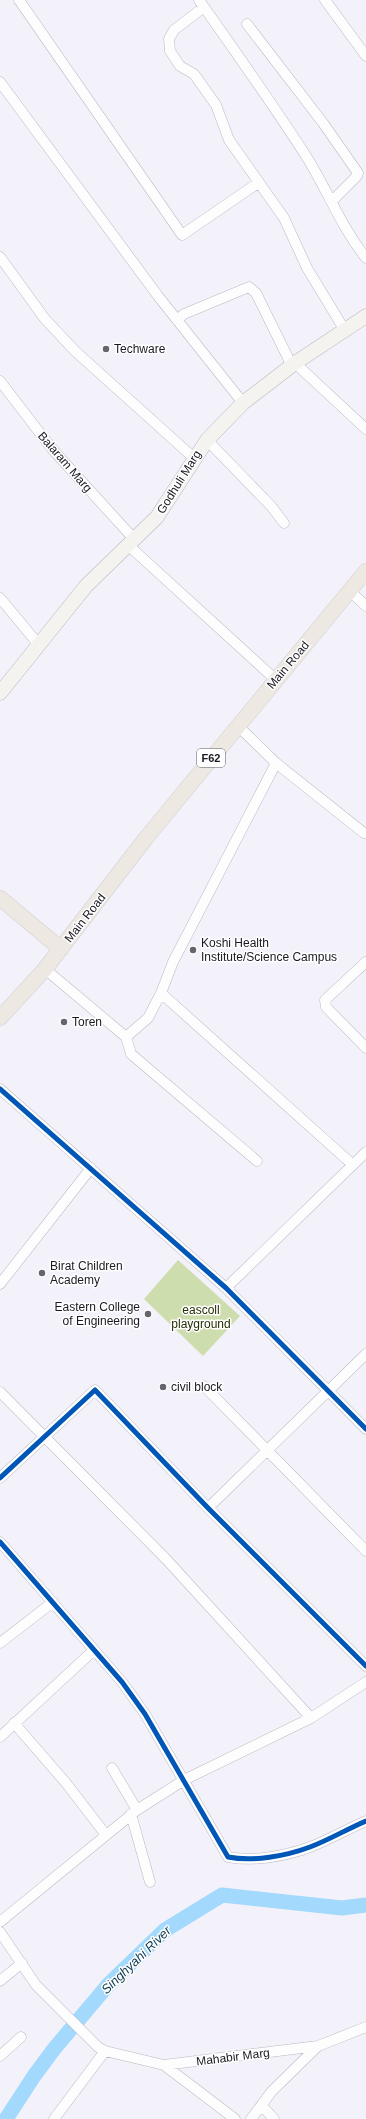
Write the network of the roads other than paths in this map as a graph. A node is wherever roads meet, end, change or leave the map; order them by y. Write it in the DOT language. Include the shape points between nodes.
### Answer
graph roads {
  1 [pos="19,0"];
  2 [pos="325,0"];
  3 [pos="201,4"];
  4 [pos="247,24"];
  5 [pos="366,56"];
  6 [pos="0,82"];
  7 [pos="258,183"];
  8 [pos="332,201"];
  9 [pos="0,257"];
  10 [pos="366,258"];
  11 [pos="366,316"];
  12 [pos="177,320"];
  13 [pos="344,329"];
  14 [pos="294,364"];
  15 [pos="0,381"];
  16 [pos="243,403"];
  17 [pos="366,429"];
  18 [pos="207,440"];
  19 [pos="194,458"];
  20 [pos="284,523"];
  21 [pos="131,542"];
  22 [pos="366,572"];
  23 [pos="366,581"];
  24 [pos="352,593"];
  25 [pos="0,598"];
  26 [pos="366,606"];
  27 [pos="39,645"];
  28 [pos="276,680"];
  29 [pos="0,693"];
  30 [pos="240,727"];
  31 [pos="276,763"];
  32 [pos="366,833"];
  33 [pos="0,898"];
  34 [pos="61,949"];
  35 [pos="366,962"];
  36 [pos="45,969"];
  37 [pos="161,993"];
  38 [pos="0,1018"];
  39 [pos="126,1037"];
  40 [pos="366,1048"];
  41 [pos="0,1089"];
  42 [pos="366,1152"];
  43 [pos="257,1161"];
  44 [pos="353,1165"];
  45 [pos="91,1168"];
  46 [pos="0,1284"];
  47 [pos="226,1288"];
  48 [pos="366,1354"];
  49 [pos="204,1386"];
  50 [pos="328,1390"];
  51 [pos="0,1392"];
  52 [pos="366,1429"];
  53 [pos="44,1438"];
  54 [pos="267,1451"];
  55 [pos="0,1478"];
  56 [pos="208,1508"];
  57 [pos="0,1542"];
  58 [pos="366,1551"];
  59 [pos="53,1602"];
  60 [pos="0,1643"];
  61 [pos="94,1650"];
  62 [pos="366,1666"];
  63 [pos="366,1682"];
  64 [pos="311,1718"];
  65 [pos="14,1723"];
  66 [pos="0,1737"];
  67 [pos="112,1768"];
  68 [pos="184,1780"];
  69 [pos="134,1812"];
  70 [pos="366,1821"];
  71 [pos="106,1834"];
  72 [pos="150,1882"];
  73 [pos="0,1922"];
  74 [pos="0,1932"];
  75 [pos="22,1963"];
  76 [pos="0,1981"];
  77 [pos="366,2027"];
  78 [pos="21,2037"];
  79 [pos="318,2046"];
  80 [pos="102,2049"];
  81 [pos="0,2056"];
  82 [pos="164,2065"];
  83 [pos="262,2106"];
  84 [pos="54,2119"];
  85 [pos="235,2119"];
  86 [pos="251,2119"];
  87 [pos="274,2119"];
  1 -- 7 [label="street" via="182,235"];
  2 -- 5 [label="street"];
  3 -- 7 [label="street" via="174,30 169,39 170,50 180,66 194,74 203,84 216,104 229,140"];
  3 -- 8 [label="street" via="306,156"];
  4 -- 8 [label="street" via="358,173"];
  6 -- 12 [label="street"];
  7 -- 13 [label="street" via="284,218 307,268"];
  8 -- 10 [label="street" via="351,240"];
  9 -- 19 [label="street" via="45,319 75,351"];
  11 -- 13 [label="main road, Godhuli Marg"];
  12 -- 14 [label="street" via="184,314 249,287 256,293"];
  12 -- 16 [label="street"];
  13 -- 14 [label="main road, Godhuli Marg"];
  14 -- 16 [label="main road, Godhuli Marg"];
  14 -- 17 [label="street"];
  15 -- 21 [label="street, Balaram Marg" via="53,450"];
  16 -- 18 [label="main road, Godhuli Marg"];
  18 -- 19 [label="main road, Godhuli Marg"];
  18 -- 20 [label="street" via="271,506"];
  19 -- 21 [label="main road, Godhuli Marg" via="157,517"];
  21 -- 27 [label="main road, Godhuli Marg" via="86,586"];
  21 -- 28 [label="street, Balaram Marg"];
  22 -- 24 [label="main road, Main Road / F62"];
  23 -- 24 [label="main road, Main Road / F62"];
  24 -- 26 [label="street"];
  24 -- 28 [label="main road, Main Road / F62"];
  24 -- 30 [label="main road, Main Road / F62"];
  25 -- 27 [label="street"];
  27 -- 29 [label="main road, Godhuli Marg"];
  28 -- 30 [label="main road, Main Road / F62"];
  30 -- 31 [label="street"];
  30 -- 34 [label="main road, Main Road / F62" via="146,838"];
  31 -- 32 [label="street" via="364,834"];
  31 -- 37 [label="street" via="173,962"];
  33 -- 34 [label="main road"];
  34 -- 36 [label="main road, F62"];
  35 -- 40 [label="street" via="325,1000 326,1007"];
  36 -- 38 [label="main road, F62"];
  36 -- 39 [label="street"];
  37 -- 39 [label="street" via="148,1018"];
  37 -- 44 [label="street"];
  39 -- 43 [label="street" via="131,1054"];
  41 -- 45 [label="street"];
  42 -- 44 [label="street"];
  44 -- 47 [label="street"];
  45 -- 46 [label="street"];
  45 -- 47 [label="street"];
  47 -- 50 [label="street"];
  48 -- 50 [label="street"];
  49 -- 54 [label="street"];
  50 -- 52 [label="street"];
  50 -- 54 [label="street"];
  51 -- 53 [label="street"];
  53 -- 55 [label="street"];
  53 -- 56 [label="street" via="95,1390"];
  53 -- 64 [label="street" via="166,1559"];
  54 -- 56 [label="street"];
  54 -- 58 [label="street"];
  56 -- 62 [label="street"];
  57 -- 59 [label="street"];
  59 -- 60 [label="street"];
  59 -- 61 [label="street"];
  61 -- 65 [label="street"];
  61 -- 68 [label="street" via="145,1714"];
  63 -- 64 [label="street"];
  64 -- 68 [label="street"];
  65 -- 66 [label="street"];
  65 -- 71 [label="street"];
  67 -- 69 [label="street"];
  68 -- 69 [label="street"];
  68 -- 70 [label="street" via="228,1857 238,1859 287,1854 310,1847"];
  69 -- 71 [label="street"];
  69 -- 72 [label="street"];
  71 -- 73 [label="street"];
  74 -- 75 [label="street"];
  75 -- 76 [label="street"];
  75 -- 80 [label="street" via="36,1985"];
  77 -- 79 [label="street, Mahabir Marg"];
  78 -- 81 [label="street"];
  79 -- 82 [label="street, Mahabir Marg"];
  79 -- 83 [label="street" via="272,2091"];
  80 -- 82 [label="street, Mahabir Marg"];
  80 -- 84 [label="street"];
  82 -- 85 [label="street"];
  83 -- 86 [label="street"];
  83 -- 87 [label="street"];
}
